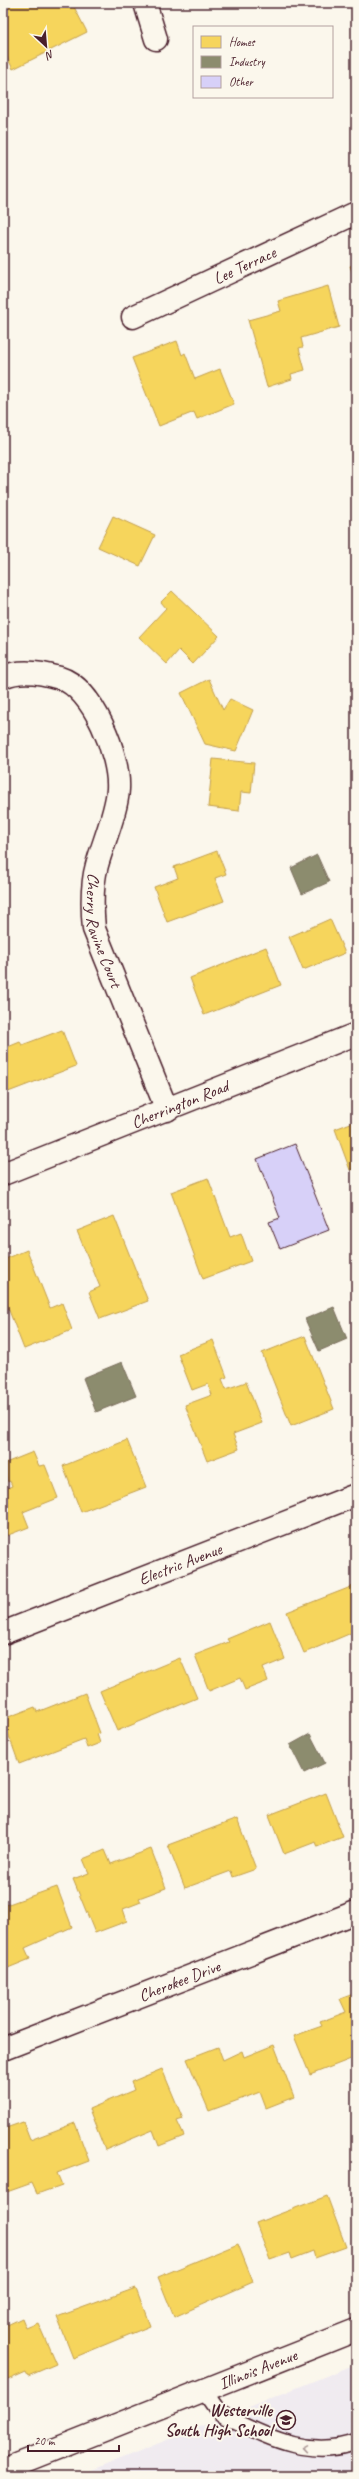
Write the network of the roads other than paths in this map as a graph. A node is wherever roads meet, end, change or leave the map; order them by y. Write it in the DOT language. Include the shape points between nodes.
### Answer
graph roads {
  1 [pos="145,3"];
  2 [pos="156,39"];
  3 [pos="356,213"];
  4 [pos="133,317"];
  5 [pos="3,677"];
  6 [pos="356,1034"];
  7 [pos="167,1110"];
  8 [pos="3,1174"];
  9 [pos="356,1495"];
  10 [pos="3,1633"];
  11 [pos="356,1912"];
  12 [pos="3,2048"];
  13 [pos="356,2330"];
  14 [pos="204,2391"];
  15 [pos="350,2444"];
  16 [pos="3,2470"];
  1 -- 2 [label="street"];
  3 -- 4 [label="street, Lee Terrace"];
  5 -- 7 [label="street, Cherry Ravine Court" via="25,673 44,674 65,680 79,690 99,720 113,753 118,789 96,868 92,905 94,929"];
  6 -- 7 [label="street, Cherrington Road"];
  7 -- 8 [label="street, Cherrington Road"];
  9 -- 10 [label="street, Electric Avenue"];
  11 -- 12 [label="street, Cherokee Drive"];
  13 -- 14 [label="street, Illinois Avenue"];
  15 -- 14 [label="lane, one-way" via="323,2450 301,2448 242,2425 218,2411"];
  14 -- 16 [label="street, Illinois Avenue"];
}
